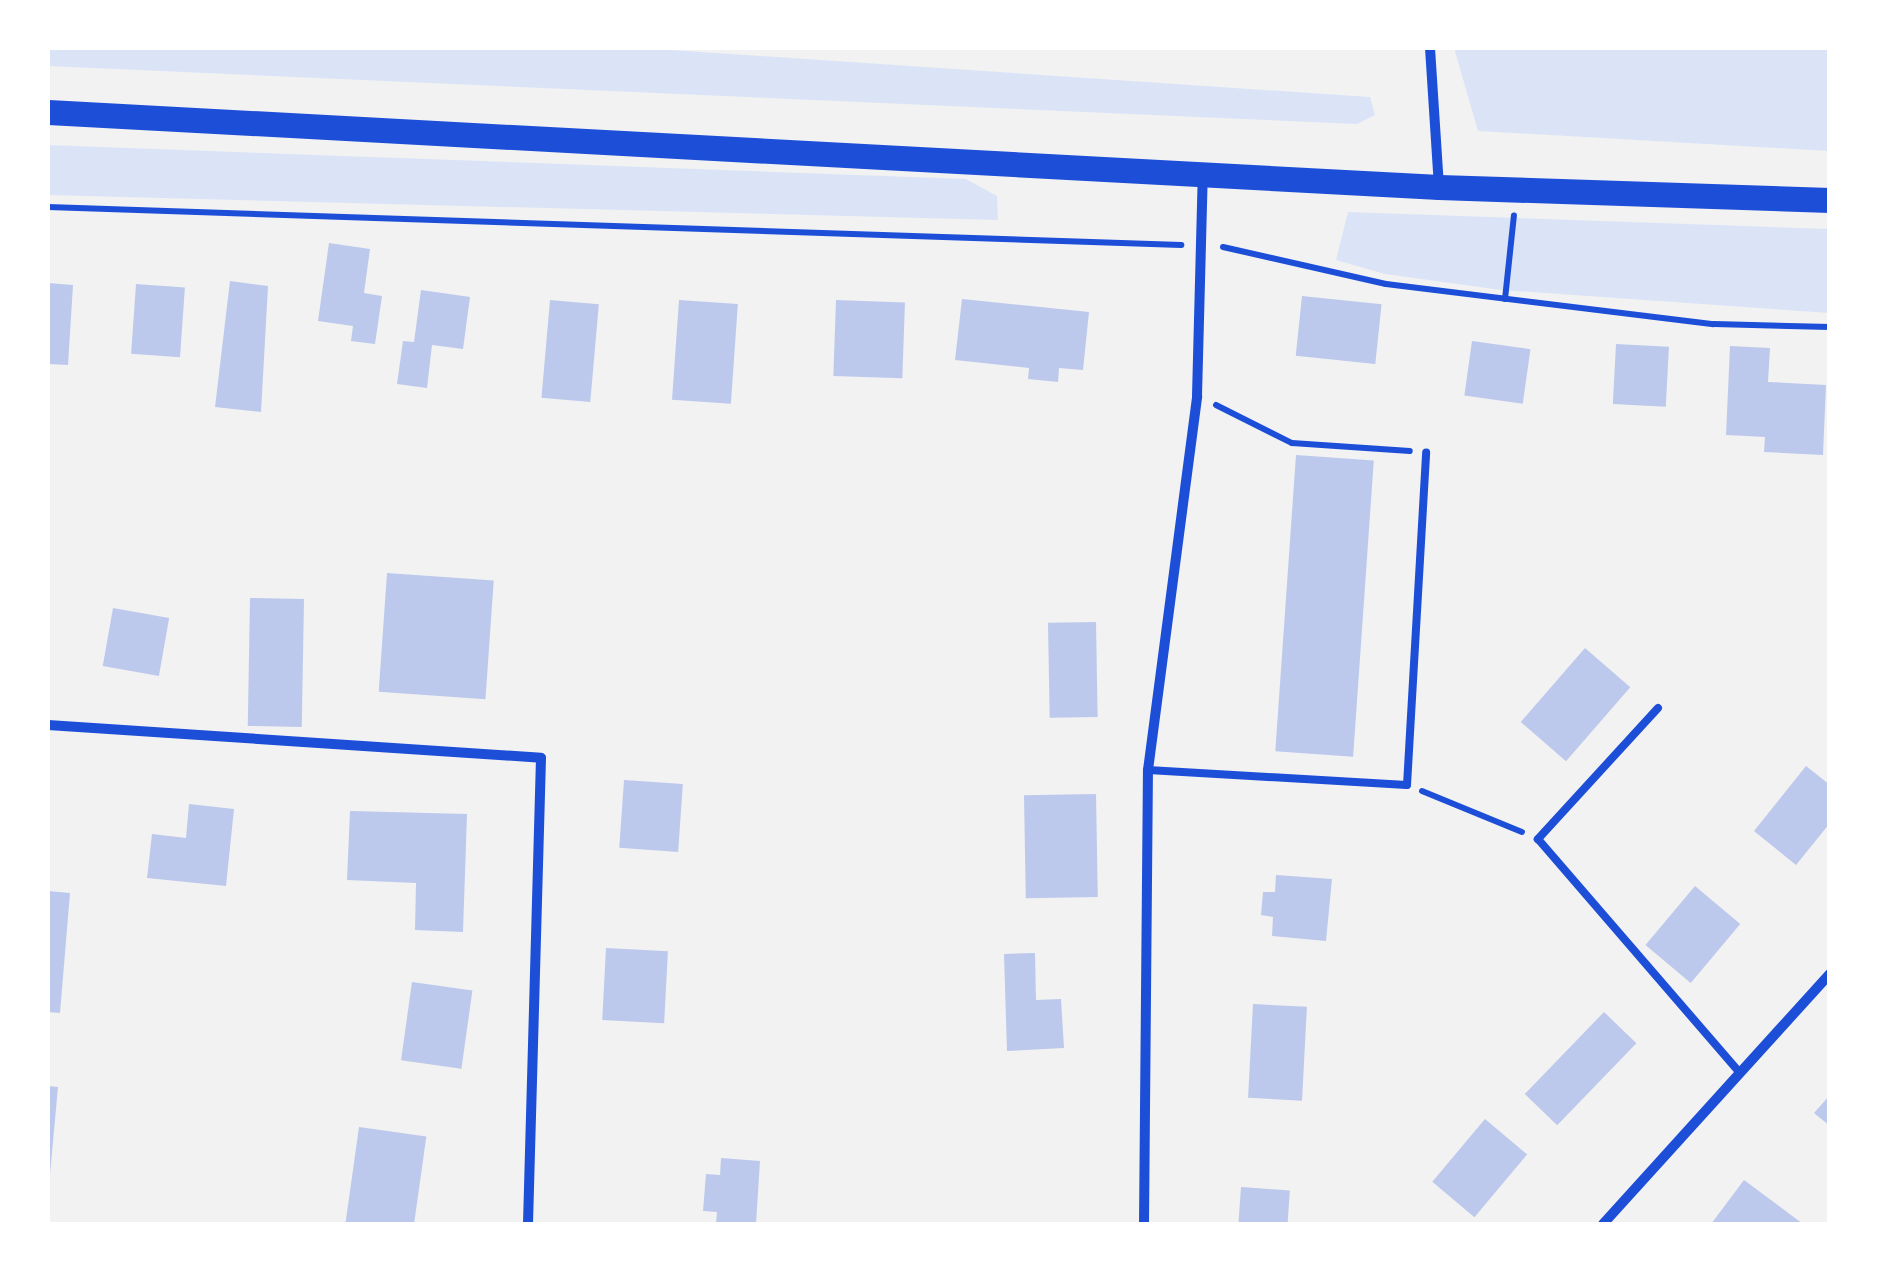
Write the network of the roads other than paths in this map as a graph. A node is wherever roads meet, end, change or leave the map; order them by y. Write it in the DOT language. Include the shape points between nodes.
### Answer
graph roads {
  1 [pos="1430,48"];
  2 [pos="48,112"];
  3 [pos="1203,174"];
  4 [pos="1439,187"];
  5 [pos="1830,200"];
  6 [pos="1426,452"];
  7 [pos="1658,708"];
  8 [pos="48,725"];
  9 [pos="1148,770"];
  10 [pos="1830,974"];
  11 [pos="1740,1074"];
  12 [pos="528,1224"];
  13 [pos="1144,1224"];
  14 [pos="1603,1224"];
  1 -- 4 [label="street"];
  2 -- 3 [label="main road"];
  3 -- 4 [label="main road"];
  3 -- 9 [label="street" via="1197,396"];
  4 -- 5 [label="main road"];
  6 -- 9 [label="lane" via="1407,785"];
  7 -- 11 [label="lane" via="1538,838"];
  8 -- 12 [label="street" via="541,758"];
  9 -- 13 [label="street"];
  10 -- 11 [label="street"];
  11 -- 14 [label="street"];
}
